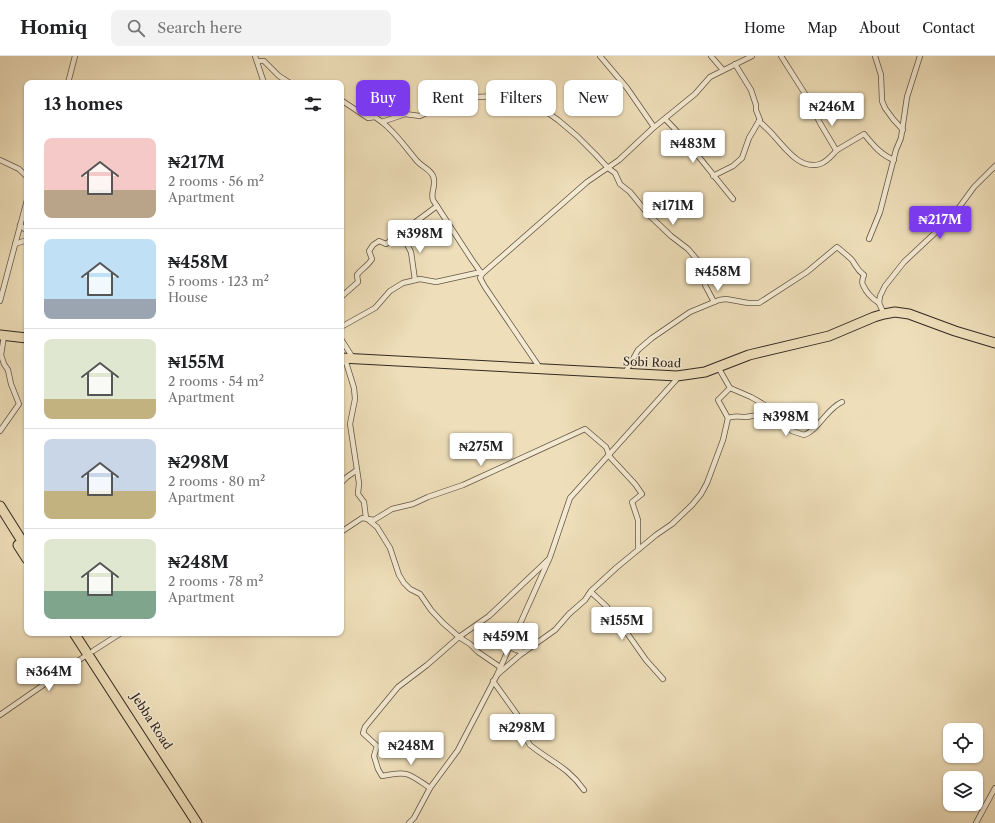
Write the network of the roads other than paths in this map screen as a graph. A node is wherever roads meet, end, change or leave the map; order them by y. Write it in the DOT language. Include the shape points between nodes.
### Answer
graph roads {
  1 [pos="75,56"];
  2 [pos="600,56"];
  3 [pos="711,56"];
  4 [pos="752,56"];
  5 [pos="781,56"];
  6 [pos="875,56"];
  7 [pos="920,56"];
  8 [pos="256,58"];
  9 [pos="734,64"];
  10 [pos="723,70"];
  11 [pos="69,80"];
  12 [pos="263,80"];
  13 [pos="285,80"];
  14 [pos="344,102"];
  15 [pos="665,119"];
  16 [pos="759,121"];
  17 [pos="382,122"];
  18 [pos="654,127"];
  19 [pos="903,130"];
  20 [pos="837,150"];
  21 [pos="0,160"];
  22 [pos="894,160"];
  23 [pos="995,166"];
  24 [pos="608,168"];
  25 [pos="24,174"];
  26 [pos="713,176"];
  27 [pos="733,199"];
  28 [pos="437,206"];
  29 [pos="24,211"];
  30 [pos="20,225"];
  31 [pos="24,228"];
  32 [pos="401,233"];
  33 [pos="869,239"];
  34 [pos="24,241"];
  35 [pos="15,244"];
  36 [pos="482,273"];
  37 [pos="415,280"];
  38 [pos="344,294"];
  39 [pos="0,301"];
  40 [pos="714,302"];
  41 [pos="880,304"];
  42 [pos="884,314"];
  43 [pos="344,325"];
  44 [pos="2,336"];
  45 [pos="24,338"];
  46 [pos="995,343"];
  47 [pos="346,358"];
  48 [pos="718,368"];
  49 [pos="541,370"];
  50 [pos="625,373"];
  51 [pos="677,376"];
  52 [pos="730,388"];
  53 [pos="842,402"];
  54 [pos="773,412"];
  55 [pos="728,418"];
  56 [pos="0,431"];
  57 [pos="609,454"];
  58 [pos="357,470"];
  59 [pos="344,480"];
  60 [pos="0,506"];
  61 [pos="0,517"];
  62 [pos="366,518"];
  63 [pos="344,530"];
  64 [pos="24,541"];
  65 [pos="638,549"];
  66 [pos="24,554"];
  67 [pos="550,557"];
  68 [pos="591,592"];
  69 [pos="76,636"];
  70 [pos="82,636"];
  71 [pos="116,636"];
  72 [pos="459,637"];
  73 [pos="510,646"];
  74 [pos="524,652"];
  75 [pos="90,653"];
  76 [pos="500,667"];
  77 [pos="497,675"];
  78 [pos="663,679"];
  79 [pos="493,681"];
  80 [pos="0,716"];
  81 [pos="430,788"];
  82 [pos="995,788"];
  83 [pos="584,790"];
  84 [pos="196,823"];
  85 [pos="203,823"];
  86 [pos="409,823"];
  87 [pos="976,823"];
  1 -- 11 [label="street"];
  2 -- 18 [label="street" via="627,88"];
  3 -- 10 [label="street"];
  4 -- 9 [label="street"];
  5 -- 20 [label="street"];
  6 -- 19 [label="street" via="881,75 882,101"];
  7 -- 19 [label="street" via="908,98"];
  8 -- 12 [label="street"];
  8 -- 13 [label="street" via="264,61"];
  9 -- 10 [label="street"];
  9 -- 16 [label="street" via="751,90"];
  10 -- 15 [label="street" via="706,80 695,94"];
  14 -- 17 [label="street" via="368,118 375,117"];
  15 -- 18 [label="street"];
  15 -- 26 [label="street" via="679,132"];
  16 -- 20 [label="street" via="801,162 824,162"];
  16 -- 26 [label="street" via="742,158 733,166"];
  17 -- 24 [label="street" via="406,114 420,116 443,110 475,97 502,96 524,99 537,104 568,128"];
  17 -- 28 [label="street" via="433,176 435,183 432,197"];
  18 -- 24 [label="street"];
  19 -- 22 [label="street"];
  20 -- 22 [label="street" via="864,134 876,149"];
  21 -- 25 [label="street"];
  22 -- 33 [label="street" via="880,212"];
  23 -- 41 [label="street" via="974,187 952,217 904,262 882,291"];
  24 -- 36 [label="street" via="587,182"];
  24 -- 40 [label="street" via="615,173 620,184 648,214 688,249 702,270 705,285"];
  26 -- 27 [label="street"];
  28 -- 32 [label="street"];
  28 -- 36 [label="street"];
  29 -- 30 [label="street"];
  30 -- 31 [label="street"];
  30 -- 35 [label="street"];
  32 -- 37 [label="street" via="411,252"];
  32 -- 38 [label="street" via="386,244 379,241 373,245 369,251 372,259 360,270 357,275 358,282"];
  34 -- 35 [label="street"];
  35 -- 39 [label="street"];
  36 -- 37 [label="street" via="436,282"];
  36 -- 49 [label="street" via="480,278 485,287"];
  37 -- 43 [label="street" via="392,289 375,308"];
  40 -- 41 [label="street" via="726,299 759,303 807,272 837,247 851,259 856,270 864,275 863,285"];
  40 -- 50 [label="street" via="690,312 652,338 638,350"];
  41 -- 42 [label="street"];
  42 -- 46 [label="highway, Sobi Road" via="909,314"];
  42 -- 48 [label="highway, Sobi Road" via="829,336 749,355"];
  44 -- 45 [label="highway"];
  44 -- 56 [label="street" via="1,355 19,404"];
  47 -- 49 [label="highway, Sobi Road"];
  47 -- 58 [label="street" via="354,388 355,399 350,424"];
  48 -- 51 [label="highway, Sobi Road"];
  48 -- 52 [label="street"];
  49 -- 50 [label="highway, Sobi Road"];
  50 -- 51 [label="highway, Sobi Road"];
  51 -- 57 [label="street"];
  52 -- 54 [label="street" via="751,397"];
  52 -- 55 [label="street" via="718,400"];
  53 -- 54 [label="street" via="804,435 792,431"];
  54 -- 55 [label="street" via="758,417 736,415"];
  55 -- 65 [label="street" via="718,456 701,494 672,524"];
  57 -- 62 [label="street" via="606,447 585,429 463,485 392,510 374,520"];
  57 -- 65 [label="street" via="642,494 632,502 638,520"];
  57 -- 67 [label="street" via="570,498"];
  58 -- 59 [label="street"];
  58 -- 62 [label="street" via="358,494 364,502"];
  60 -- 64 [label="highway"];
  61 -- 66 [label="highway"];
  62 -- 63 [label="street"];
  62 -- 72 [label="street" via="376,527 390,548 404,583 420,594 440,620"];
  65 -- 68 [label="street"];
  67 -- 72 [label="street" via="489,616"];
  67 -- 73 [label="street"];
  68 -- 74 [label="street" via="555,630"];
  68 -- 78 [label="street" via="607,607 616,624 627,633"];
  69 -- 75 [label="highway"];
  70 -- 75 [label="highway, Jebba Road"];
  71 -- 75 [label="street"];
  72 -- 76 [label="street"];
  72 -- 81 [label="street" via="398,687 365,727 363,733 377,746 374,756 382,776 398,772 409,774"];
  73 -- 74 [label="street"];
  73 -- 76 [label="street"];
  74 -- 77 [label="street"];
  75 -- 80 [label="street"];
  75 -- 84 [label="highway"];
  75 -- 85 [label="highway, Jebba Road"];
  76 -- 77 [label="street"];
  77 -- 79 [label="street"];
  79 -- 81 [label="street" via="458,750"];
  79 -- 83 [label="street" via="521,720 530,745 569,772"];
  81 -- 86 [label="street"];
  82 -- 87 [label="street"];
}
